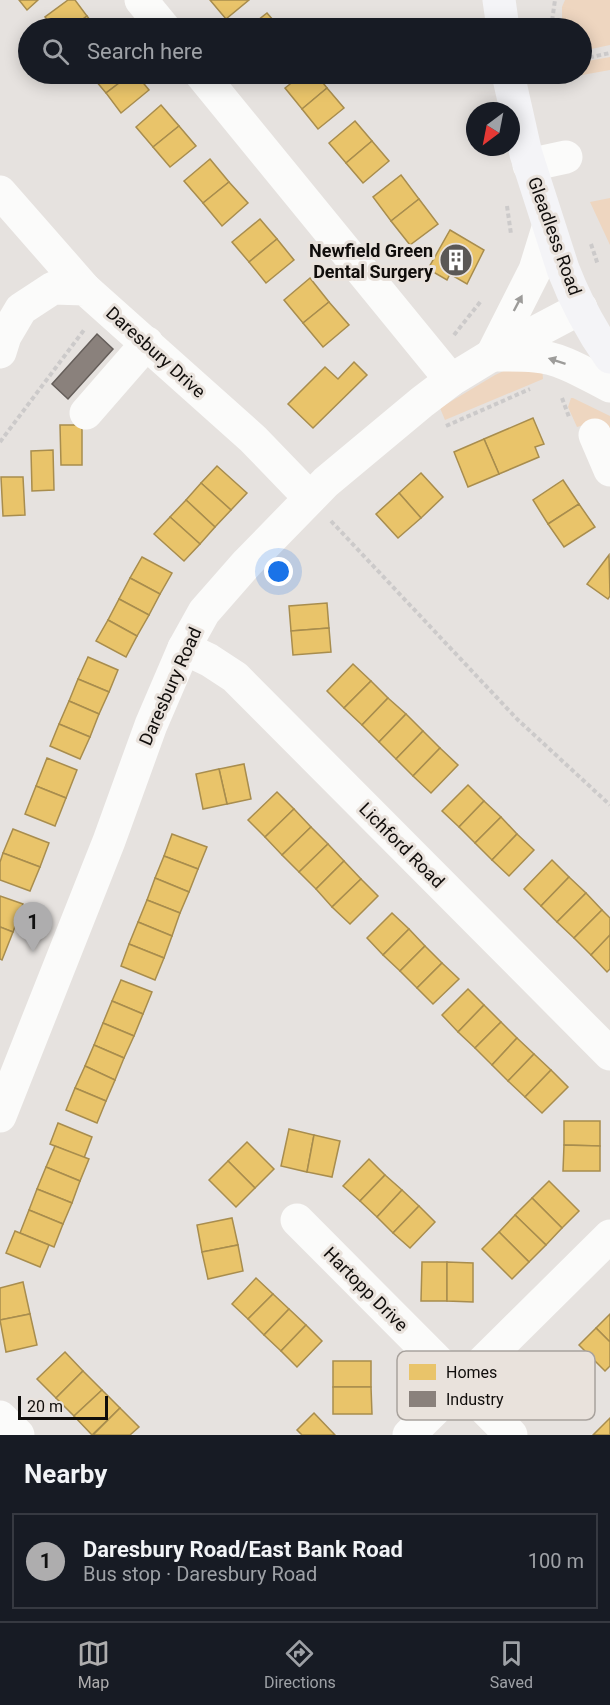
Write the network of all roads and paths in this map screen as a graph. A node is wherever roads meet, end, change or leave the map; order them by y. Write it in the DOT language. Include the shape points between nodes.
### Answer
graph roads {
  1 [pos="141,0"];
  2 [pos="499,0"];
  3 [pos="555,0"];
  4 [pos="156,18"];
  5 [pos="502,18"];
  6 [pos="552,18"];
  7 [pos="610,53"];
  8 [pos="592,57"];
  9 [pos="209,84"];
  10 [pos="510,84"];
  11 [pos="566,157"];
  12 [pos="530,165"];
  13 [pos="0,192"];
  14 [pos="507,202"];
  15 [pos="548,228"];
  16 [pos="511,236"];
  17 [pos="486,295"];
  18 [pos="94,296"];
  19 [pos="581,308"];
  20 [pos="452,339"];
  21 [pos="147,343"];
  22 [pos="0,352"];
  23 [pos="492,355"];
  24 [pos="610,357"];
  25 [pos="558,370"];
  26 [pos="451,380"];
  27 [pos="610,386"];
  28 [pos="86,413"];
  29 [pos="442,428"];
  30 [pos="0,442"];
  31 [pos="605,455"];
  32 [pos="310,498"];
  33 [pos="184,648"];
  34 [pos="610,805"];
  35 [pos="610,1054"];
  36 [pos="0,1116"];
  37 [pos="297,1220"];
  38 [pos="610,1236"];
  39 [pos="429,1351"];
  40 [pos="493,1351"];
  41 [pos="0,1417"];
  42 [pos="424,1420"];
  43 [pos="497,1420"];
  44 [pos="18,1435"];
  45 [pos="409,1435"];
  46 [pos="511,1435"];
  1 -- 4 [label="street"];
  2 -- 5 [label="main road"];
  3 -- 6 [label="path"];
  7 -- 8 [label="path"];
  9 -- 26 [label="street"];
  10 -- 12 [label="main road, Gleadless Road"];
  11 -- 12 [label="street"];
  12 -- 15 [label="main road, Gleadless Road"];
  13 -- 18 [label="street, Daresbury Drive"];
  14 -- 16 [label="path"];
  15 -- 19 [label="main road, Gleadless Road"];
  23 -- 15 [label="street, one-way" via="535,270"];
  17 -- 20 [label="path"];
  18 -- 21 [label="street, Daresbury Drive"];
  18 -- 22 [label="street" via="53,288 21,309 4,336"];
  18 -- 30 [label="path"];
  19 -- 23 [label="street, Daresbury Road"];
  19 -- 24 [label="main road, Gleadless Road"];
  21 -- 28 [label="street"];
  21 -- 32 [label="street, Daresbury Drive" via="253,439"];
  25 -- 23 [label="street, one-way" via="536,356"];
  23 -- 26 [label="street, Daresbury Road"];
  25 -- 27 [label="street"];
  25 -- 29 [label="path"];
  25 -- 31 [label="path" via="577,436"];
  26 -- 32 [label="street, Daresbury Road"];
  32 -- 33 [label="street, Daresbury Road" via="216,596"];
  32 -- 34 [label="path" via="517,718"];
  33 -- 35 [label="street, Lichford Road" via="235,677"];
  33 -- 36 [label="street, Daresbury Road"];
  37 -- 39 [label="street, Hartopp Drive"];
  38 -- 40 [label="street"];
  41 -- 44 [label="street"];
  42 -- 45 [label="street"];
  43 -- 46 [label="street, Hartopp Drive"];
}
